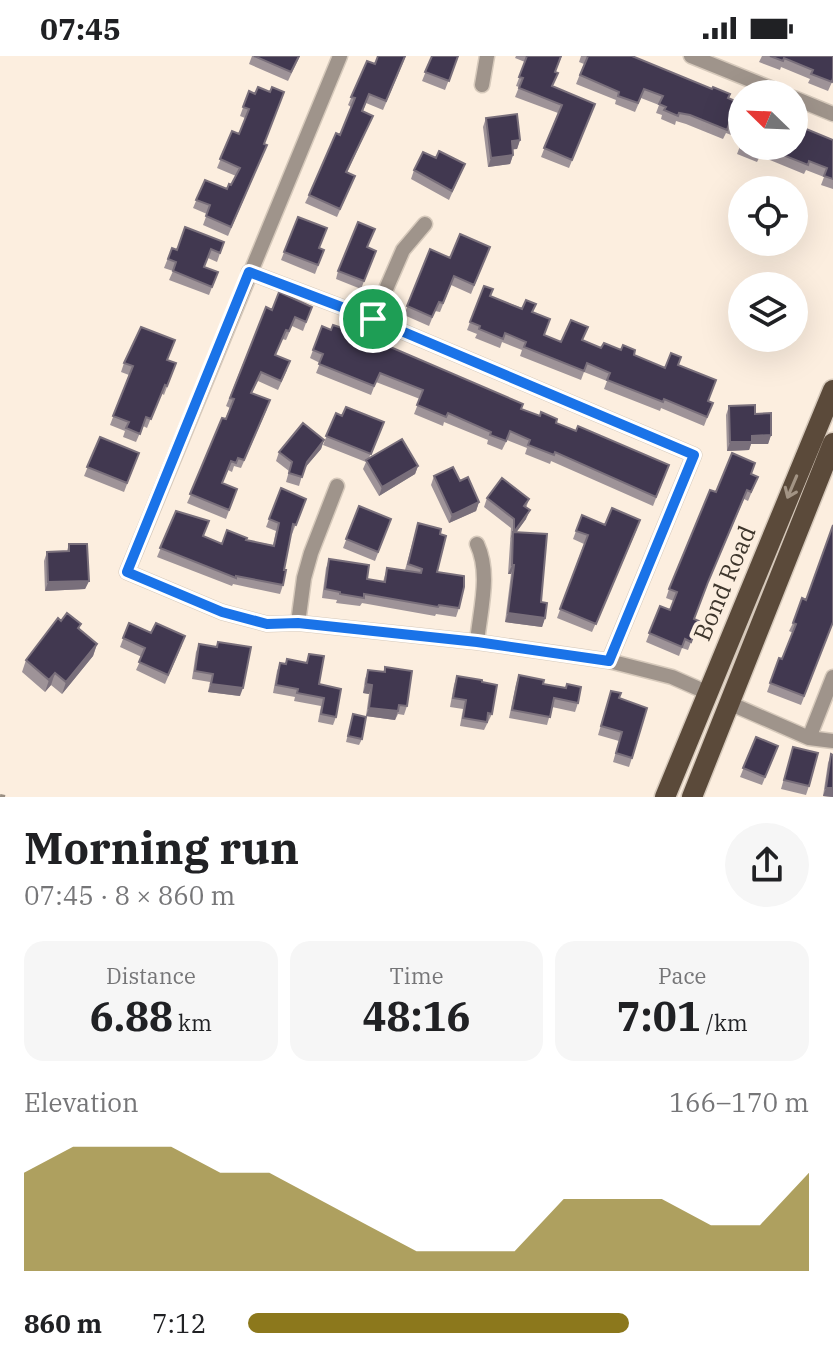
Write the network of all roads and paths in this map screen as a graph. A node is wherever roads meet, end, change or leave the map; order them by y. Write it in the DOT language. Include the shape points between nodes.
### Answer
graph roads {
  1 [pos="340,56"];
  2 [pos="487,56"];
  3 [pos="691,56"];
  4 [pos="750,80"];
  5 [pos="482,85"];
  6 [pos="808,104"];
  7 [pos="833,114"];
  8 [pos="425,224"];
  9 [pos="249,272"];
  10 [pos="373,319"];
  11 [pos="833,390"];
  12 [pos="833,411"];
  13 [pos="833,443"];
  14 [pos="826,478"];
  15 [pos="337,486"];
  16 [pos="477,544"];
  17 [pos="759,566"];
  18 [pos="298,623"];
  19 [pos="477,642"];
  20 [pos="609,661"];
  21 [pos="833,677"];
  22 [pos="706,692"];
  23 [pos="729,703"];
  24 [pos="809,738"];
  25 [pos="833,741"];
  26 [pos="665,797"];
  27 [pos="682,797"];
  28 [pos="692,797"];
  1 -- 9 [label="street"];
  2 -- 5 [label="street"];
  3 -- 4 [label="street"];
  6 -- 7 [label="street"];
  8 -- 10 [label="street" via="403,250"];
  9 -- 10 [label="street"];
  9 -- 18 [label="street" via="127,572 241,619"];
  10 -- 20 [label="street" via="694,455"];
  11 -- 17 [label="main road, Bond Road, one-way"];
  12 -- 14 [label="main road" via="813,461"];
  13 -- 14 [label="main road, Bond Road"];
  14 -- 23 [label="main road, Bond Road"];
  15 -- 18 [label="street" via="311,553"];
  16 -- 19 [label="street" via="485,572"];
  17 -- 22 [label="main road, Bond Road"];
  17 -- 23 [label="main road" via="761,586 722,688"];
  18 -- 19 [label="street"];
  19 -- 20 [label="street"];
  20 -- 22 [label="street"];
  21 -- 24 [label="street"];
  22 -- 26 [label="main road, Bond Road"];
  22 -- 27 [label="main road" via="709,716"];
  23 -- 24 [label="street"];
  23 -- 28 [label="main road, Bond Road"];
  24 -- 25 [label="street"];
}
